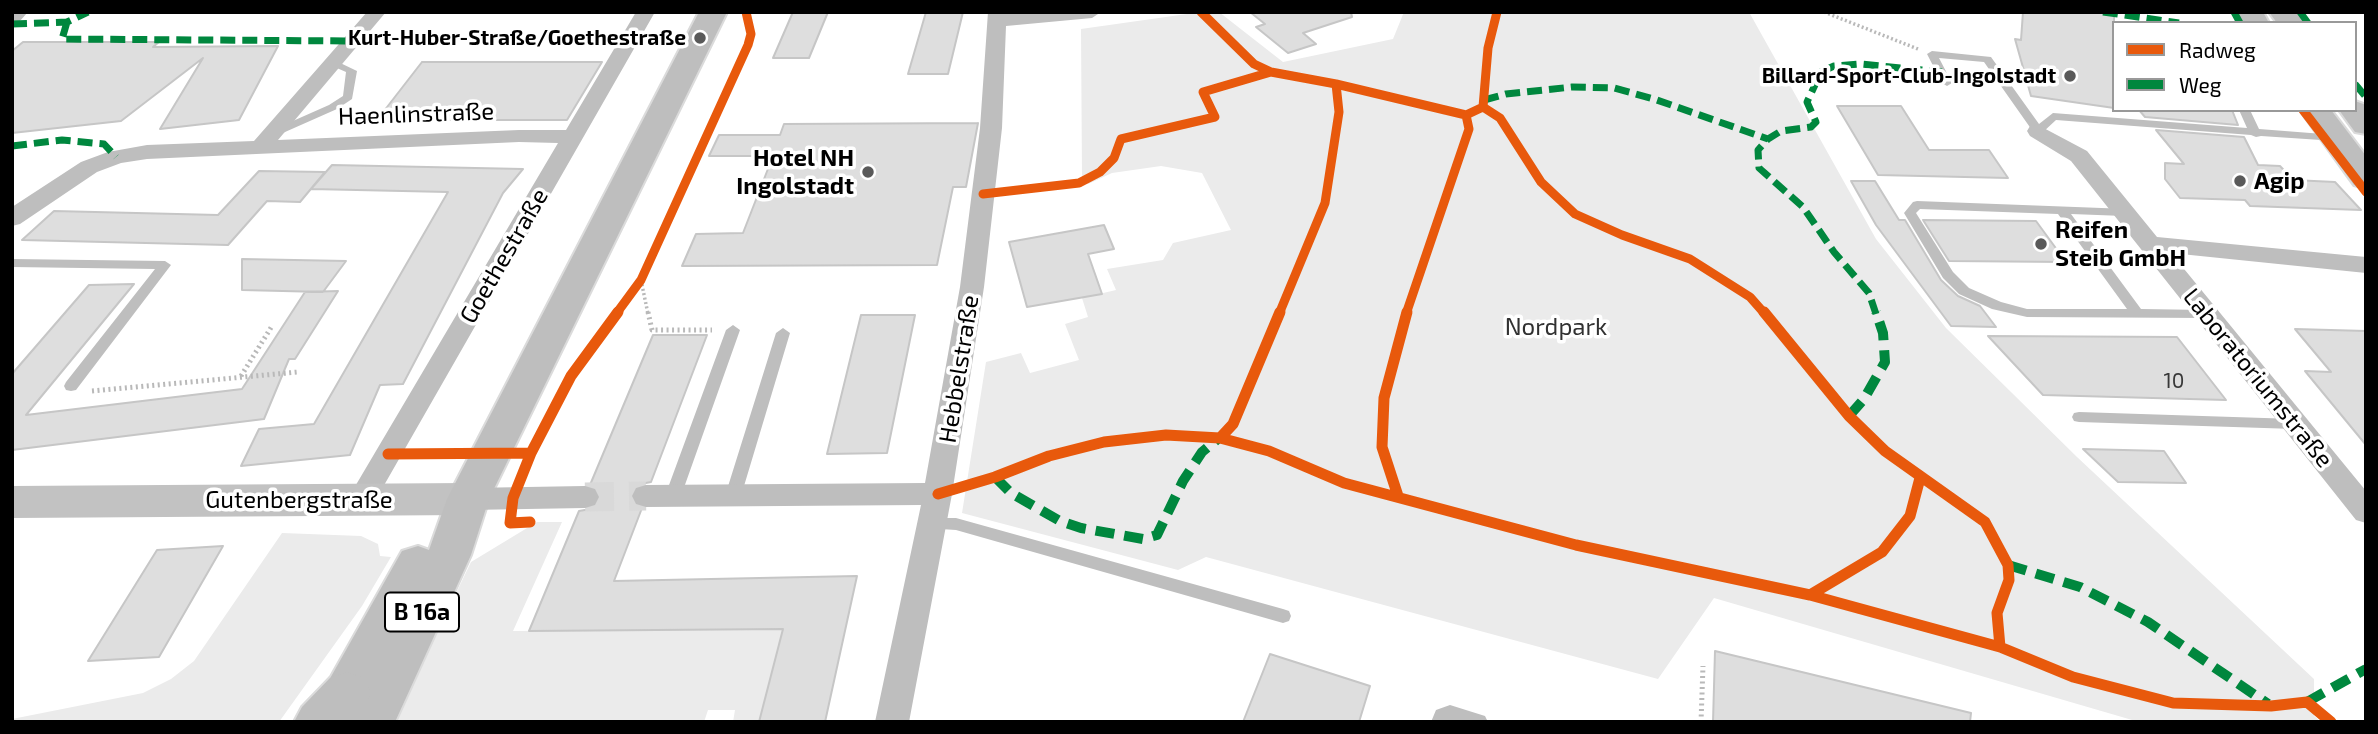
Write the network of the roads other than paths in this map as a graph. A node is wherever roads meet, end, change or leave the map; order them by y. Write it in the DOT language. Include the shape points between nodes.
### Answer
graph roads {
  1 [pos="19,12"];
  2 [pos="377,12"];
  3 [pos="646,12"];
  4 [pos="713,12"];
  5 [pos="1091,12"];
  6 [pos="996,17"];
  7 [pos="12,18"];
  8 [pos="334,62"];
  9 [pos="1947,83"];
  10 [pos="2245,112"];
  11 [pos="2316,112"];
  12 [pos="2038,131"];
  13 [pos="2256,134"];
  14 [pos="574,137"];
  15 [pos="2336,138"];
  16 [pos="266,140"];
  17 [pos="2366,178"];
  18 [pos="2063,210"];
  19 [pos="2124,212"];
  20 [pos="12,219"];
  21 [pos="2150,244"];
  22 [pos="12,262"];
  23 [pos="2366,265"];
  24 [pos="2137,314"];
  25 [pos="2206,314"];
  26 [pos="733,330"];
  27 [pos="783,333"];
  28 [pos="71,386"];
  29 [pos="2079,416"];
  30 [pos="2295,424"];
  31 [pos="660,496"];
  32 [pos="733,496"];
  33 [pos="585,497"];
  34 [pos="468,499"];
  35 [pos="361,500"];
  36 [pos="12,502"];
  37 [pos="935,509"];
  38 [pos="2366,512"];
  39 [pos="1283,616"];
  40 [pos="342,715"];
  41 [pos="892,722"];
  42 [pos="1440,722"];
  43 [pos="1479,722"];
  1 -- 7 [label="street"];
  2 -- 8 [label="street, Haenlinstraße"];
  3 -- 14 [label="street, Goethestraße"];
  4 -- 34 [label="main road, B 16a"];
  5 -- 6 [label="street"];
  6 -- 37 [label="street, Hebbelstraße" via="991,128 972,287"];
  8 -- 16 [label="street, Haenlinstraße"];
  8 -- 16 [label="lane" via="352,71 348,97"];
  9 -- 12 [label="lane" via="1932,54 1987,59"];
  10 -- 13 [label="lane"];
  11 -- 15 [label="main road"];
  12 -- 13 [label="lane" via="2053,116"];
  12 -- 19 [label="street, Laboratoriumstraße" via="2079,156"];
  13 -- 15 [label="lane"];
  14 -- 16 [label="street, Haenlinstraße"];
  14 -- 35 [label="street, Goethestraße"];
  15 -- 17 [label="main road"];
  16 -- 20 [label="street, Haenlinstraße" via="116,157 89,167"];
  18 -- 19 [label="lane"];
  18 -- 24 [label="lane"];
  18 -- 24 [label="lane" via="1917,205 1910,213 1948,275 1964,291 1997,306 2027,313"];
  19 -- 21 [label="street, Laboratoriumstraße"];
  21 -- 23 [label="street, Laboratoriumstraße"];
  21 -- 25 [label="street, Laboratoriumstraße"];
  22 -- 28 [label="lane" via="165,265"];
  24 -- 25 [label="lane"];
  25 -- 30 [label="street, Laboratoriumstraße"];
  26 -- 31 [label="lane"];
  27 -- 32 [label="lane"];
  29 -- 30 [label="lane"];
  30 -- 38 [label="street, Laboratoriumstraße"];
  31 -- 32 [label="street"];
  32 -- 37 [label="street"];
  33 -- 34 [label="street, Gutenbergstraße"];
  34 -- 35 [label="street, Gutenbergstraße"];
  34 -- 40 [label="main road, B 16a" via="449,555"];
  35 -- 36 [label="street, Gutenbergstraße"];
  37 -- 39 [label="lane" via="956,524"];
  37 -- 41 [label="street, Hebbelstraße"];
  42 -- 43 [label="lane" via="1450,713"];
}
